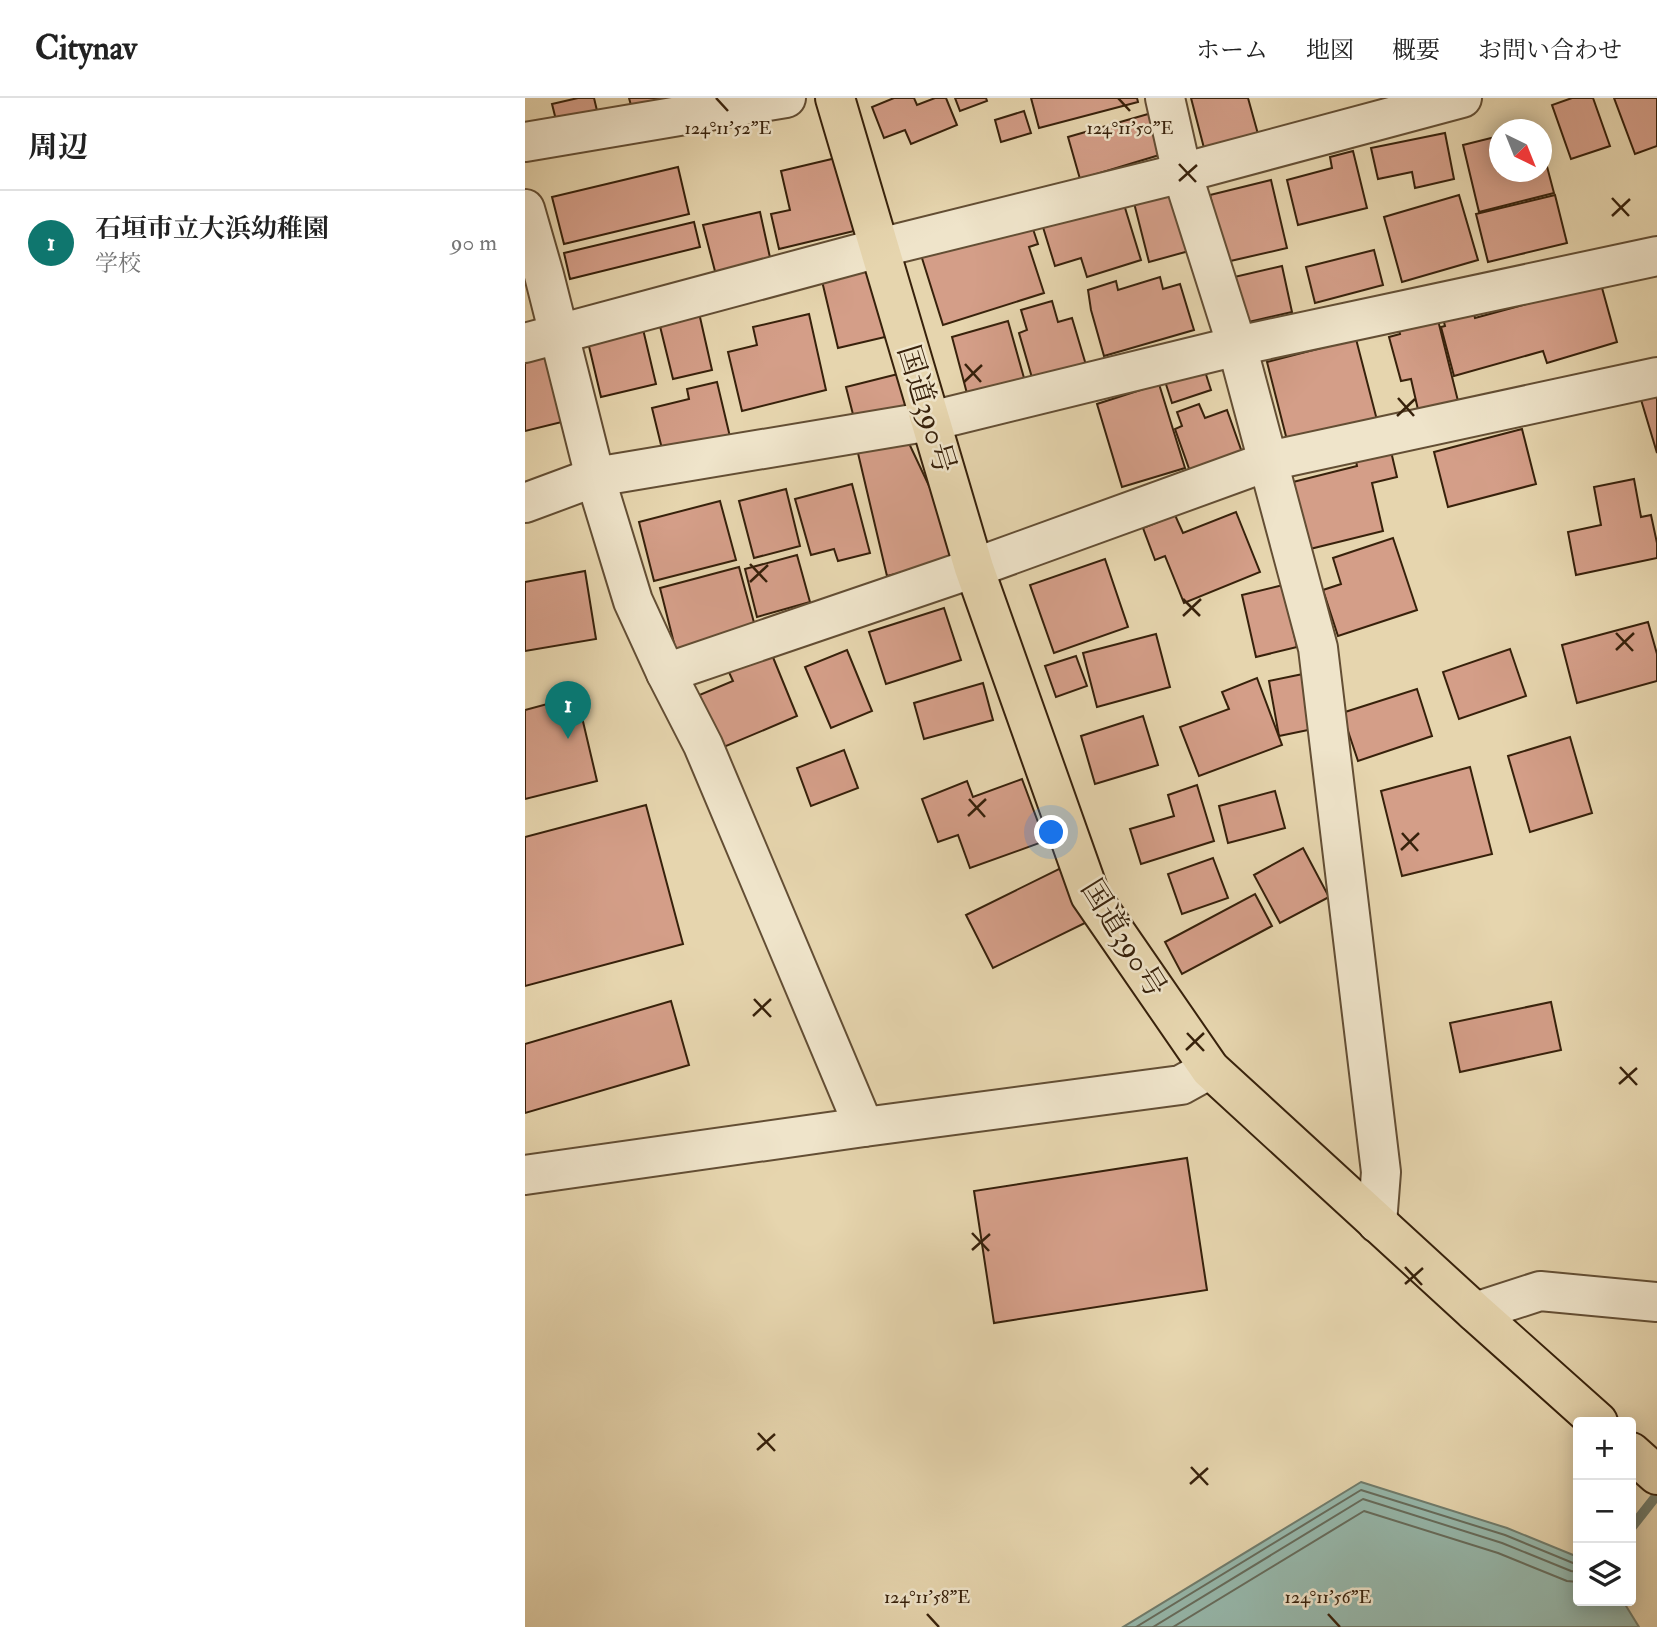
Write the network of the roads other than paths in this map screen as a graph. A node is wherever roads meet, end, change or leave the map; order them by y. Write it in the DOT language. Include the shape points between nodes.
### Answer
graph roads {
  1 [pos="786,98"];
  2 [pos="835,98"];
  3 [pos="1164,98"];
  4 [pos="1462,98"];
  5 [pos="525,142"];
  6 [pos="1182,173"];
  7 [pos="525,209"];
  8 [pos="879,248"];
  9 [pos="1657,256"];
  10 [pos="541,338"];
  11 [pos="1237,346"];
  12 [pos="1657,377"];
  13 [pos="931,421"];
  14 [pos="1269,461"];
  15 [pos="595,477"];
  16 [pos="525,503"];
  17 [pos="974,568"];
  18 [pos="666,673"];
  19 [pos="1210,1069"];
  20 [pos="864,1127"];
  21 [pos="525,1175"];
  22 [pos="1377,1223"];
  23 [pos="1657,1302"];
  24 [pos="1475,1312"];
  25 [pos="1592,1417"];
  26 [pos="1636,1456"];
  27 [pos="1657,1475"];
  1 -- 5 [label="street"];
  2 -- 8 [label="highway, 国道390号"];
  3 -- 6 [label="street"];
  4 -- 6 [label="street"];
  6 -- 8 [label="street"];
  6 -- 11 [label="street"];
  7 -- 10 [label="street" via="544,275"];
  8 -- 10 [label="street"];
  8 -- 13 [label="highway, 国道390号"];
  9 -- 11 [label="street"];
  10 -- 15 [label="street"];
  11 -- 13 [label="street"];
  11 -- 14 [label="street"];
  12 -- 14 [label="street"];
  13 -- 15 [label="street"];
  13 -- 17 [label="highway, 国道390号"];
  14 -- 17 [label="street"];
  14 -- 22 [label="street" via="1318,648 1381,1172"];
  15 -- 16 [label="street"];
  15 -- 18 [label="street" via="633,601"];
  17 -- 18 [label="street"];
  17 -- 19 [label="highway, 国道390号" via="1090,895"];
  18 -- 20 [label="street" via="703,745"];
  19 -- 20 [label="street" via="1181,1085"];
  19 -- 22 [label="highway, 国道390号"];
  20 -- 21 [label="street"];
  22 -- 24 [label="highway, 国道390号"];
  23 -- 24 [label="street" via="1540,1291"];
  24 -- 25 [label="highway, 国道390号"];
  26 -- 27 [label="highway"];
}
